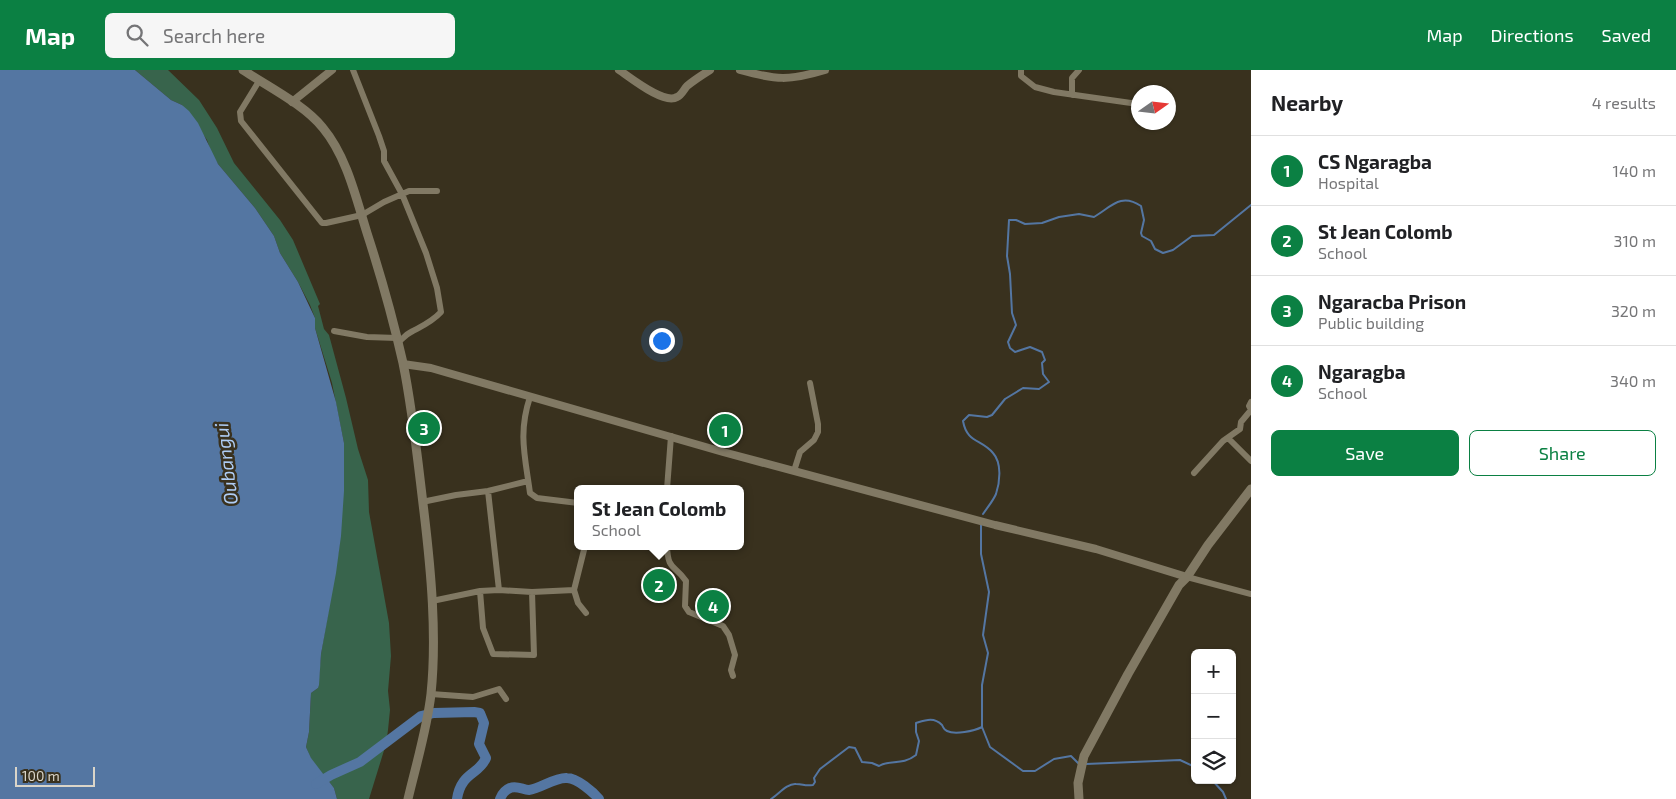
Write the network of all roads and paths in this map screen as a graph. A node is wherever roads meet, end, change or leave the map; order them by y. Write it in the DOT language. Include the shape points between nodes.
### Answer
graph roads {
  1 [pos="243,70"];
  2 [pos="332,70"];
  3 [pos="354,70"];
  4 [pos="619,70"];
  5 [pos="710,70"];
  6 [pos="740,70"];
  7 [pos="825,70"];
  8 [pos="1021,70"];
  9 [pos="1079,70"];
  10 [pos="816,72"];
  11 [pos="259,81"];
  12 [pos="1072,95"];
  13 [pos="292,102"];
  14 [pos="1131,103"];
  15 [pos="437,191"];
  16 [pos="402,194"];
  17 [pos="362,215"];
  18 [pos="334,331"];
  19 [pos="397,340"];
  20 [pos="403,364"];
  21 [pos="810,383"];
  22 [pos="530,397"];
  23 [pos="1251,402"];
  24 [pos="671,436"];
  25 [pos="1228,438"];
  26 [pos="1251,461"];
  27 [pos="794,471"];
  28 [pos="1194,473"];
  29 [pos="528,481"];
  30 [pos="667,485"];
  31 [pos="1251,489"];
  32 [pos="488,491"];
  33 [pos="422,502"];
  34 [pos="574,503"];
  35 [pos="584,550"];
  36 [pos="667,550"];
  37 [pos="1187,577"];
  38 [pos="499,590"];
  39 [pos="574,590"];
  40 [pos="480,591"];
  41 [pos="532,592"];
  42 [pos="1251,594"];
  43 [pos="432,601"];
  44 [pos="586,613"];
  45 [pos="733,676"];
  46 [pos="431,696"];
  47 [pos="506,699"];
  48 [pos="408,799"];
  49 [pos="1079,799"];
  1 -- 11 [label="main road"];
  2 -- 13 [label="street"];
  3 -- 16 [label="street" via="384,151 384,160"];
  4 -- 5 [label="street" via="668,100 675,99"];
  6 -- 10 [label="street" via="768,78 790,79"];
  7 -- 10 [label="street"];
  8 -- 12 [label="street" via="1021,76 1036,87"];
  9 -- 12 [label="street" via="1072,78"];
  11 -- 13 [label="main road"];
  11 -- 17 [label="street" via="240,112 248,132 322,223"];
  12 -- 14 [label="street"];
  13 -- 17 [label="main road" via="314,118 331,138"];
  15 -- 16 [label="street" via="418,190"];
  16 -- 17 [label="street"];
  16 -- 19 [label="street" via="426,253 441,312 430,323 408,333 403,340"];
  17 -- 19 [label="main road"];
  18 -- 19 [label="street"];
  19 -- 20 [label="main road"];
  20 -- 22 [label="street" via="431,368"];
  20 -- 33 [label="main road"];
  21 -- 27 [label="street" via="818,432 800,452"];
  22 -- 24 [label="street"];
  22 -- 29 [label="street" via="524,414 523,445"];
  23 -- 25 [label="street" via="1240,429"];
  24 -- 27 [label="street"];
  24 -- 30 [label="street"];
  25 -- 26 [label="street"];
  25 -- 28 [label="street"];
  27 -- 37 [label="street"];
  29 -- 32 [label="street"];
  29 -- 34 [label="street" via="530,493 537,498"];
  31 -- 37 [label="main road"];
  32 -- 33 [label="street"];
  32 -- 38 [label="street"];
  33 -- 43 [label="main road"];
  35 -- 39 [label="street"];
  36 -- 45 [label="street" via="670,564 686,581 685,606 689,612 723,626 729,636 735,655 731,670"];
  37 -- 42 [label="street"];
  37 -- 49 [label="main road" via="1179,585 1084,756 1078,783"];
  38 -- 40 [label="street"];
  38 -- 41 [label="street"];
  39 -- 41 [label="street"];
  39 -- 44 [label="street"];
  40 -- 41 [label="street" via="483,628 493,654 534,656"];
  40 -- 43 [label="street"];
  43 -- 46 [label="main road"];
  46 -- 47 [label="street" via="473,697 499,689"];
  46 -- 48 [label="main road"];
}
